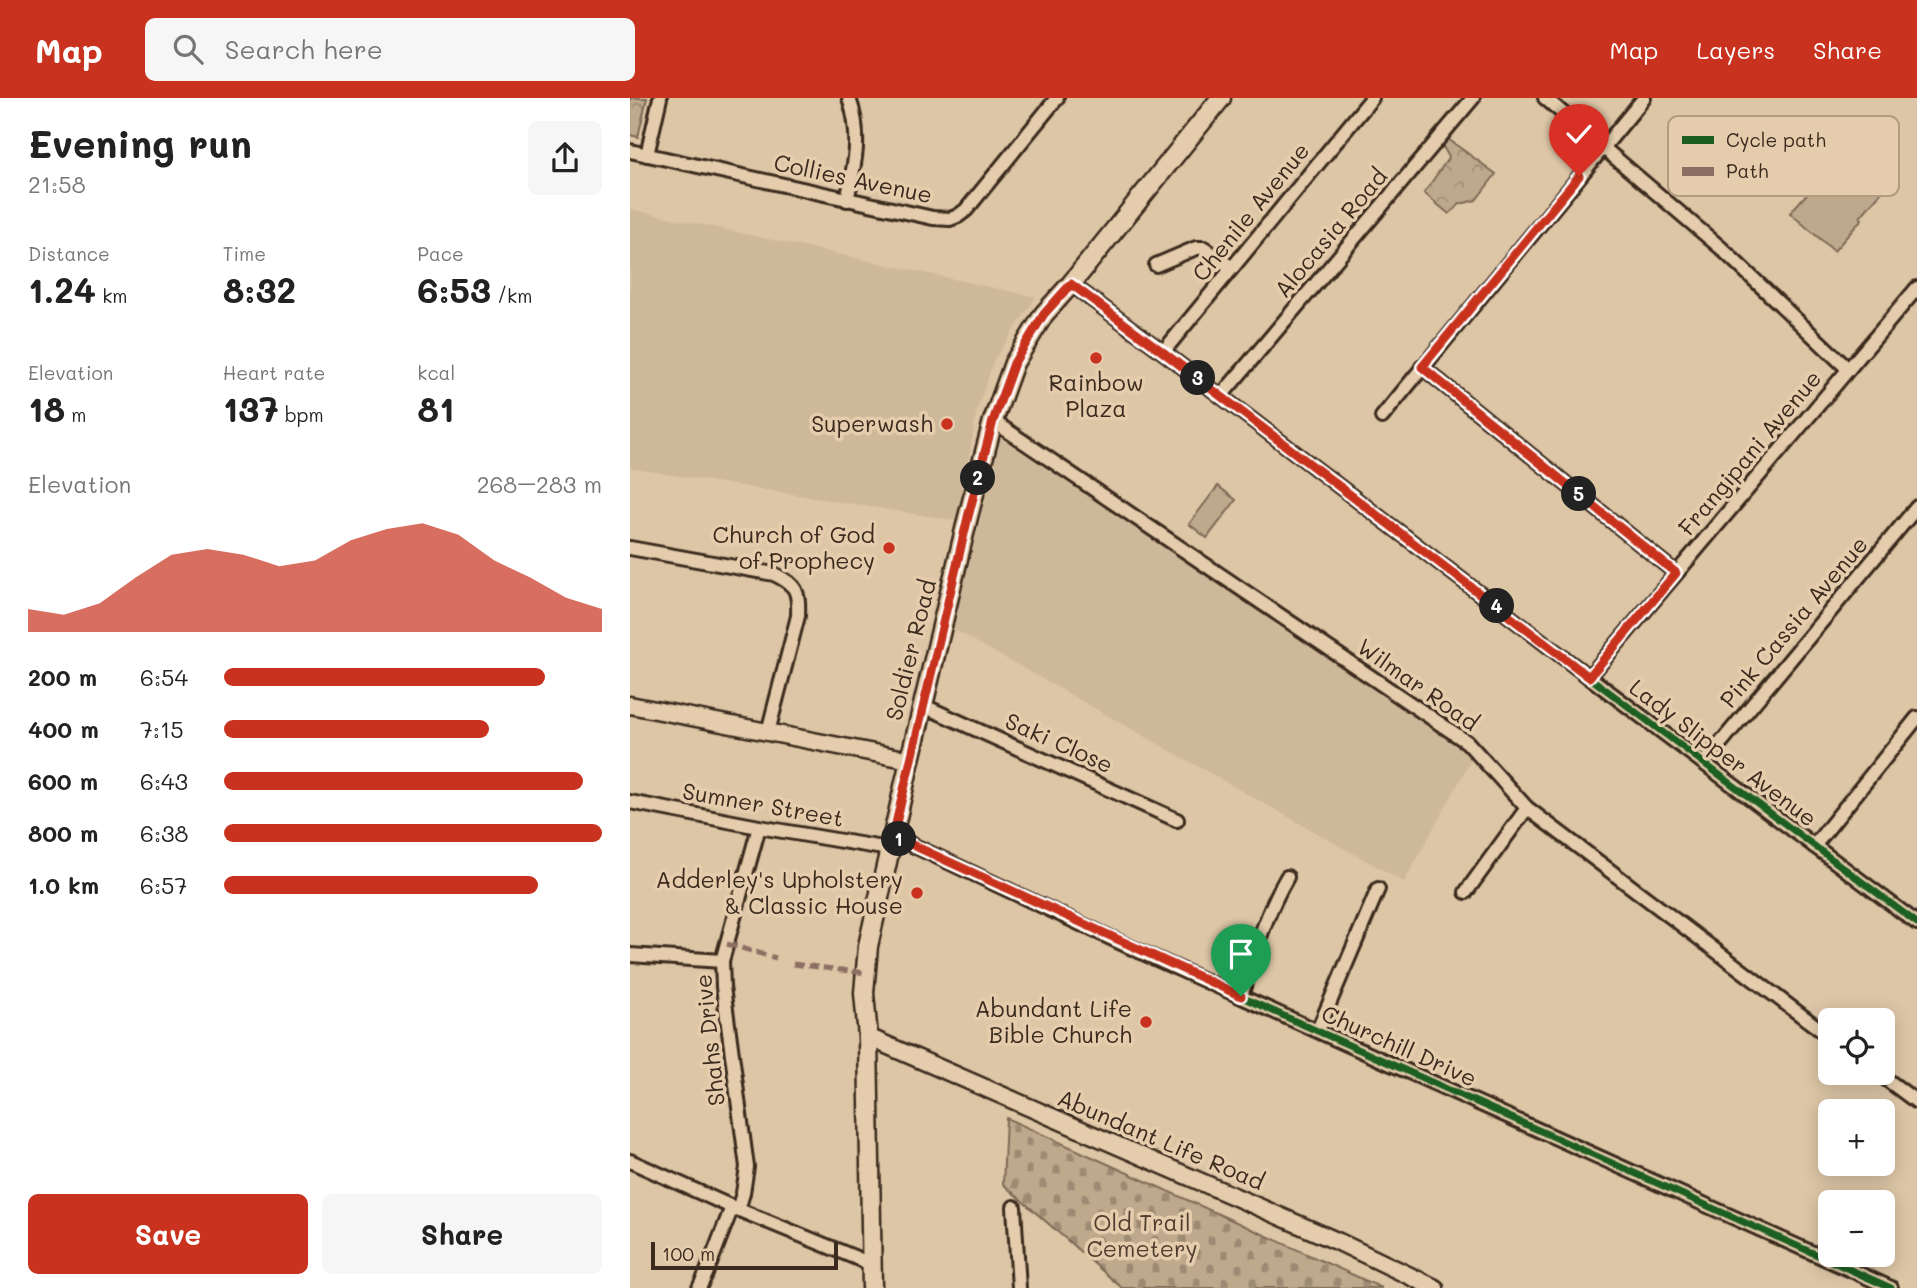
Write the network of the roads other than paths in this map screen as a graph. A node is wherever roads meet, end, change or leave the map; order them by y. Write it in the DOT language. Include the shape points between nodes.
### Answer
graph roads {
  1 [pos="660,98"];
  2 [pos="849,98"];
  3 [pos="1057,98"];
  4 [pos="1220,98"];
  5 [pos="1372,98"];
  6 [pos="1474,98"];
  7 [pos="1545,98"];
  8 [pos="1644,98"];
  9 [pos="1602,148"];
  10 [pos="630,151"];
  11 [pos="647,155"];
  12 [pos="847,200"];
  13 [pos="1156,265"];
  14 [pos="1232,268"];
  15 [pos="1071,284"];
  16 [pos="1917,288"];
  17 [pos="1163,352"];
  18 [pos="1422,367"];
  19 [pos="1848,369"];
  20 [pos="1222,396"];
  21 [pos="1382,417"];
  22 [pos="993,421"];
  23 [pos="1917,507"];
  24 [pos="630,548"];
  25 [pos="1676,573"];
  26 [pos="1589,677"];
  27 [pos="630,705"];
  28 [pos="924,706"];
  29 [pos="1917,718"];
  30 [pos="768,732"];
  31 [pos="910,760"];
  32 [pos="1704,763"];
  33 [pos="630,802"];
  34 [pos="1527,808"];
  35 [pos="1177,820"];
  36 [pos="760,827"];
  37 [pos="891,842"];
  38 [pos="1814,846"];
  39 [pos="1287,877"];
  40 [pos="1378,889"];
  41 [pos="1466,892"];
  42 [pos="1917,923"];
  43 [pos="630,955"];
  44 [pos="722,961"];
  45 [pos="1241,996"];
  46 [pos="1818,1028"];
  47 [pos="1318,1030"];
  48 [pos="868,1037"];
  49 [pos="1894,1085"];
  50 [pos="1917,1102"];
  51 [pos="630,1161"];
  52 [pos="1014,1208"];
  53 [pos="735,1209"];
  54 [pos="871,1264"];
  55 [pos="699,1288"];
  56 [pos="872,1288"];
  57 [pos="1019,1288"];
  58 [pos="1435,1288"];
  59 [pos="1891,1288"];
  1 -- 11 [label="street"];
  2 -- 12 [label="street" via="856,120 857,149"];
  3 -- 12 [label="street, Collies Avenue" via="966,210 954,218"];
  4 -- 15 [label="main road, Soldier Road"];
  5 -- 14 [label="street, Chenile Avenue"];
  6 -- 20 [label="street, Alocasia Road"];
  7 -- 9 [label="street"];
  8 -- 9 [label="street"];
  9 -- 18 [label="street"];
  9 -- 19 [label="street" via="1721,248"];
  10 -- 11 [label="street, Collies Avenue"];
  11 -- 12 [label="street, Collies Avenue"];
  13 -- 14 [label="street" via="1204,248"];
  14 -- 17 [label="street, Chenile Avenue"];
  15 -- 17 [label="street, Lady Slipper Avenue"];
  15 -- 22 [label="main road, Soldier Road" via="1044,314 1014,363"];
  16 -- 19 [label="street, Frangipani Avenue"];
  17 -- 20 [label="street, Lady Slipper Avenue"];
  18 -- 21 [label="street"];
  18 -- 25 [label="street"];
  19 -- 25 [label="street, Frangipani Avenue"];
  20 -- 26 [label="street, Lady Slipper Avenue"];
  22 -- 28 [label="main road, Soldier Road"];
  22 -- 34 [label="street, Wilmar Road" via="1467,742"];
  23 -- 32 [label="street, Pink Cassia Avenue"];
  24 -- 30 [label="street" via="774,574 794,588 799,597 798,615"];
  25 -- 26 [label="street, Frangipani Avenue"];
  26 -- 32 [label="street, Lady Slipper Avenue"];
  27 -- 30 [label="street"];
  28 -- 31 [label="main road, Soldier Road"];
  28 -- 35 [label="street, Saki Close"];
  29 -- 38 [label="street"];
  30 -- 31 [label="street"];
  31 -- 37 [label="main road, Soldier Road"];
  32 -- 38 [label="street, Lady Slipper Avenue"];
  33 -- 36 [label="street, Sumner Street"];
  34 -- 41 [label="street"];
  34 -- 46 [label="street, Wilmar Road"];
  36 -- 37 [label="street, Sumner Street"];
  36 -- 44 [label="street, Shahs Drive"];
  37 -- 45 [label="street, Churchill Drive"];
  37 -- 48 [label="main road, Soldier Road" via="868,946 864,993"];
  38 -- 42 [label="street, Lady Slipper Avenue"];
  39 -- 45 [label="street" via="1261,931"];
  40 -- 47 [label="street"];
  43 -- 44 [label="street"];
  44 -- 53 [label="street, Shahs Drive" via="747,1167"];
  45 -- 47 [label="street, Churchill Drive"];
  47 -- 59 [label="street, Churchill Drive"];
  48 -- 54 [label="main road, Soldier Road"];
  48 -- 58 [label="street, Abundant Life Road"];
  49 -- 50 [label="street"];
  51 -- 53 [label="street"];
  52 -- 57 [label="street"];
  53 -- 54 [label="street"];
  53 -- 55 [label="street, Shahs Drive"];
  54 -- 56 [label="main road, Soldier Road"];
}
